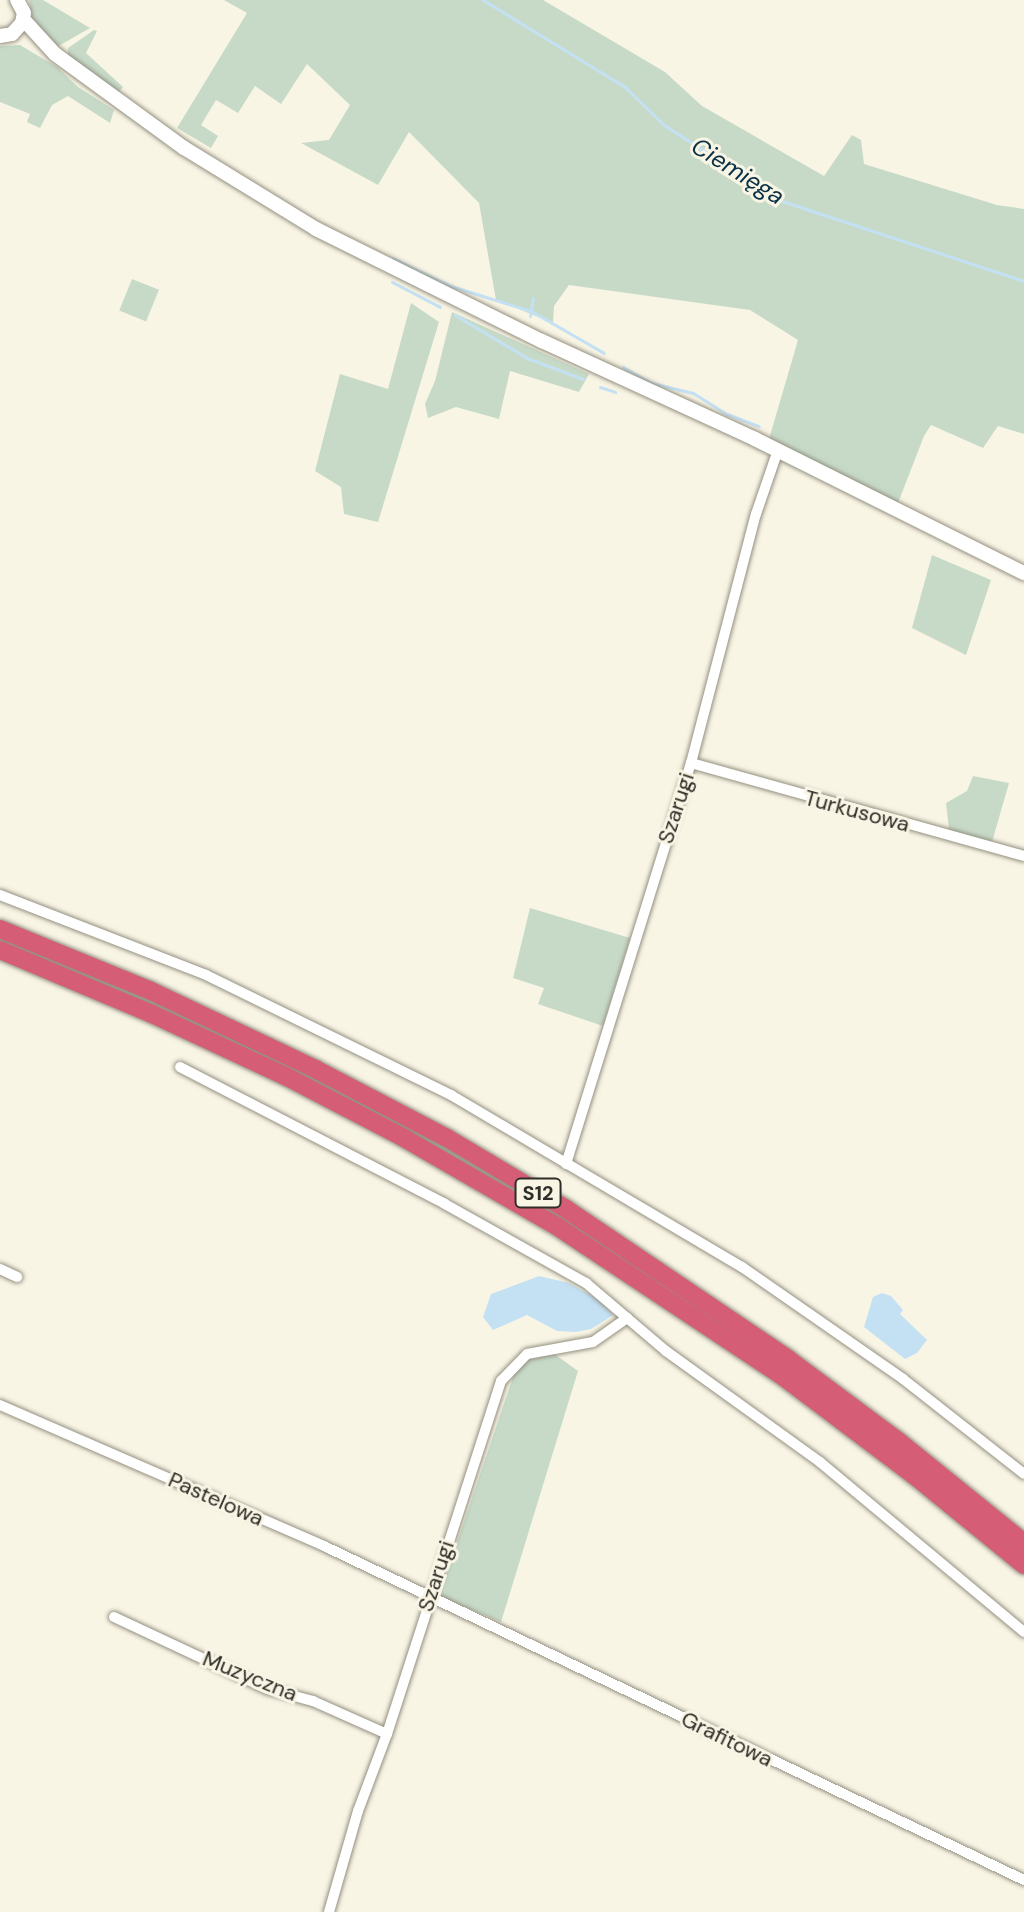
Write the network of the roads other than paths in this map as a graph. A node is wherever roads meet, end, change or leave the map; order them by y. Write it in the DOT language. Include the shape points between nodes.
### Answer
graph roads {
  1 [pos="19,1"];
  2 [pos="23,19"];
  3 [pos="6,35"];
  4 [pos="55,54"];
  5 [pos="776,455"];
  6 [pos="1024,573"];
  7 [pos="691,763"];
  8 [pos="1024,856"];
  9 [pos="0,895"];
  10 [pos="0,929"];
  11 [pos="0,950"];
  12 [pos="180,1067"];
  13 [pos="566,1164"];
  14 [pos="0,1269"];
  15 [pos="17,1277"];
  16 [pos="627,1318"];
  17 [pos="0,1405"];
  18 [pos="1024,1474"];
  19 [pos="1024,1543"];
  20 [pos="1024,1565"];
  21 [pos="429,1598"];
  22 [pos="114,1617"];
  23 [pos="1024,1632"];
  24 [pos="387,1734"];
  25 [pos="1024,1880"];
  26 [pos="329,1912"];
  1 -- 2 [label="main road"];
  2 -- 3 [label="main road"];
  2 -- 4 [label="main road"];
  3 -- 4 [label="main road"];
  4 -- 5 [label="main road" via="184,148 307,224"];
  5 -- 6 [label="main road"];
  5 -- 7 [label="street, Szarugi"];
  7 -- 8 [label="street, Turkusowa"];
  7 -- 13 [label="street, Szarugi"];
  9 -- 13 [label="street" via="206,975 451,1095"];
  10 -- 19 [label="highway, S12" via="303,1062 566,1209 788,1359"];
  11 -- 20 [label="highway, S12" via="287,1077 545,1219 781,1375"];
  12 -- 16 [label="street" via="531,1251 586,1283"];
  13 -- 18 [label="street" via="742,1267 903,1379"];
  14 -- 15 [label="street"];
  16 -- 21 [label="street, Szarugi" via="593,1342 527,1354 507,1372"];
  16 -- 23 [label="street" via="820,1462"];
  17 -- 21 [label="street, Pastelowa" via="324,1546"];
  21 -- 24 [label="street, Szarugi"];
  21 -- 25 [label="street, Grafitowa"];
  22 -- 24 [label="street, Muzyczna" via="268,1689 313,1701"];
  24 -- 26 [label="street, Szarugi"];
}
